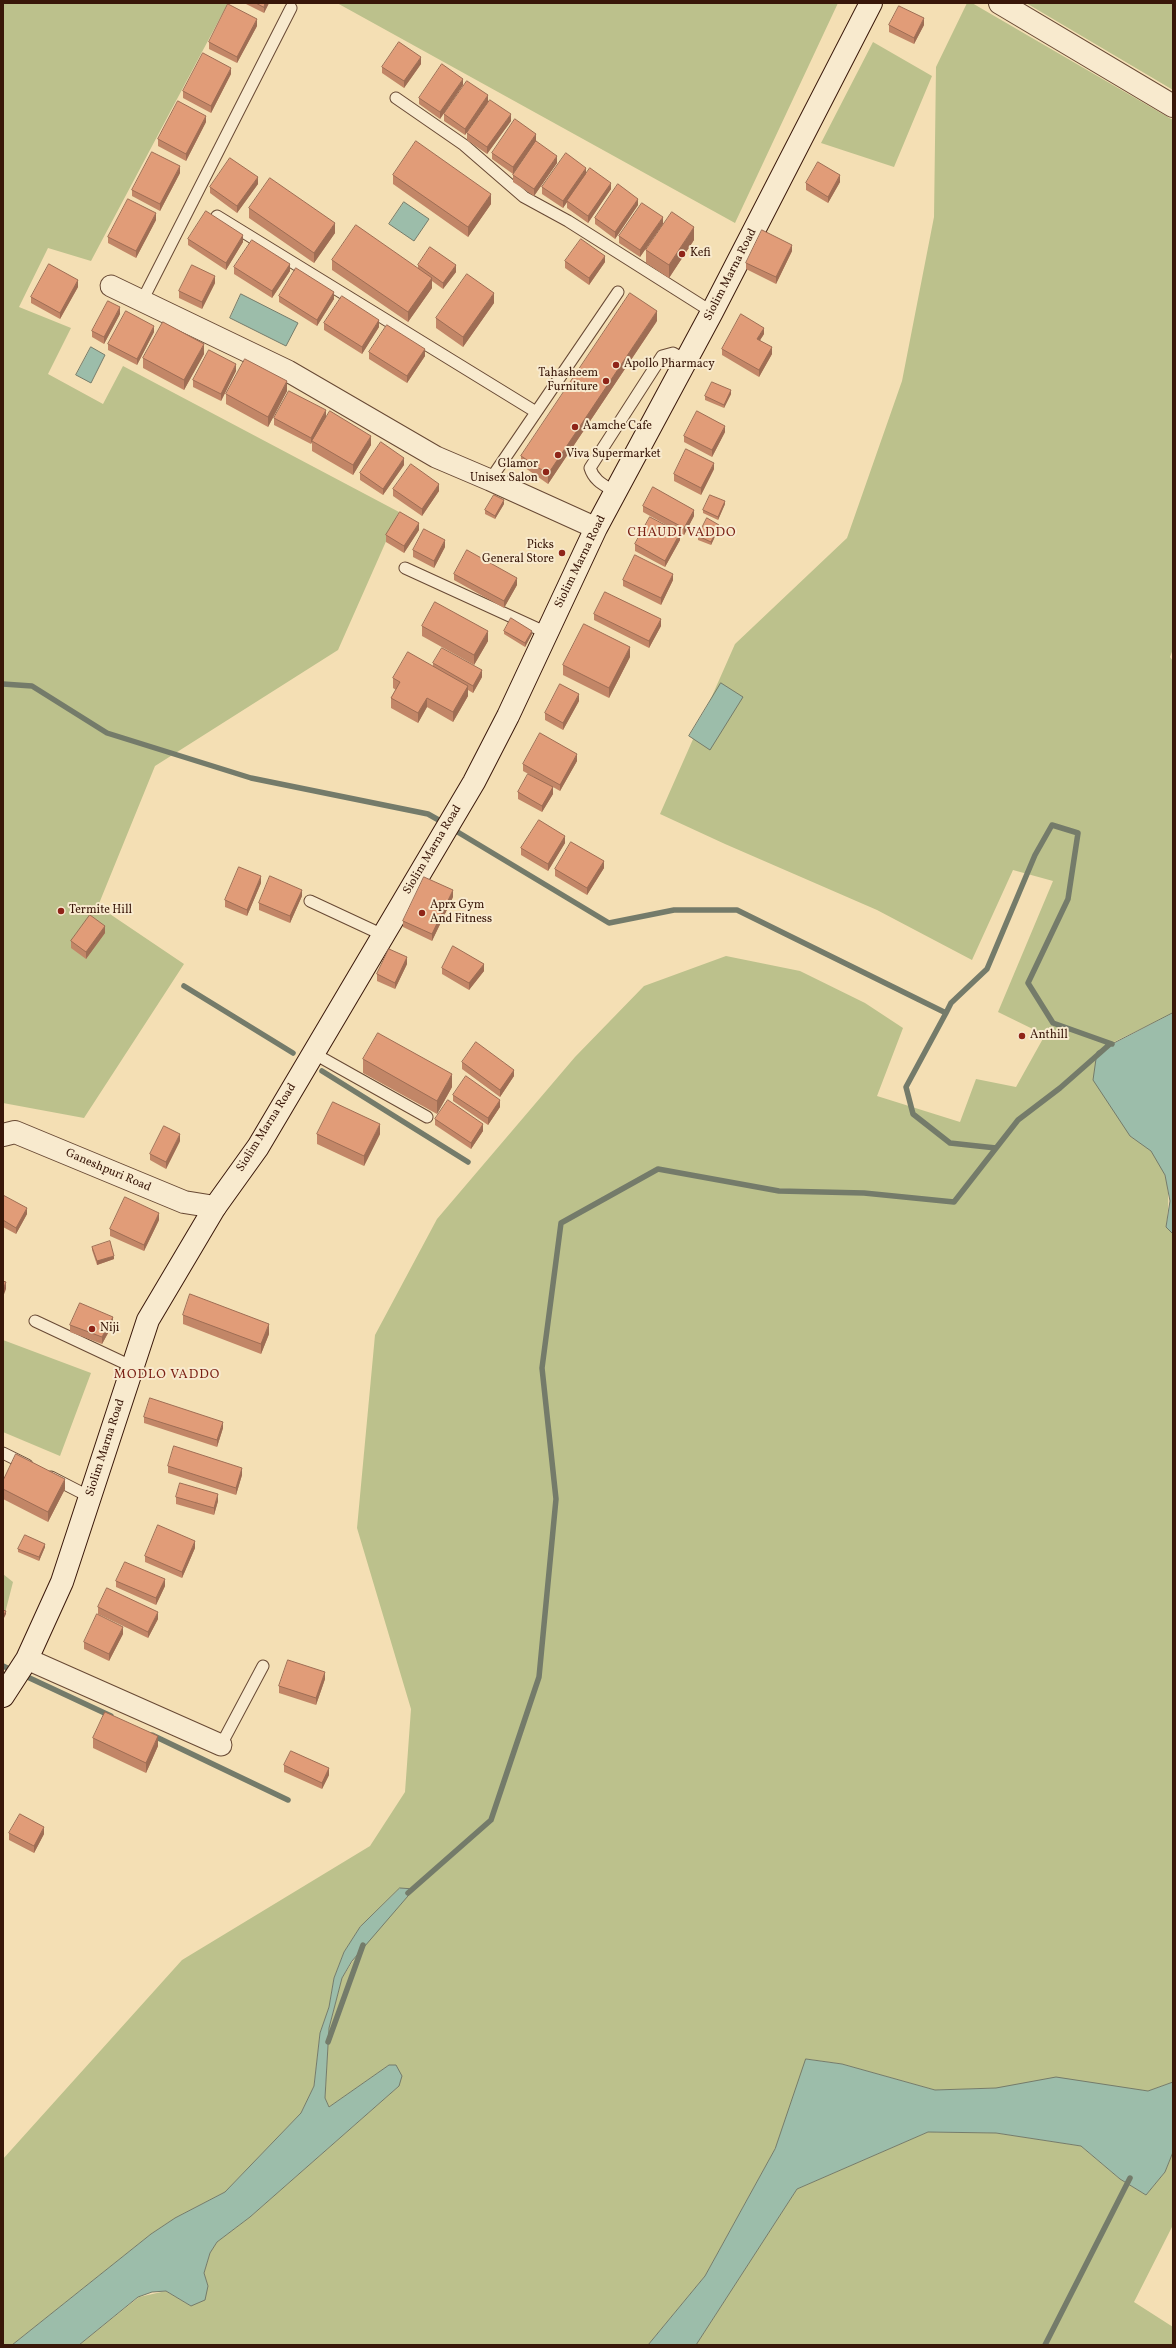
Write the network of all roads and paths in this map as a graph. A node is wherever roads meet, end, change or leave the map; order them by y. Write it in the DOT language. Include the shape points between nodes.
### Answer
graph roads {
  1 [pos="871,3"];
  2 [pos="1000,3"];
  3 [pos="291,8"];
  4 [pos="396,98"];
  5 [pos="1173,106"];
  6 [pos="217,216"];
  7 [pos="111,286"];
  8 [pos="618,292"];
  9 [pos="142,301"];
  10 [pos="712,312"];
  11 [pos="686,360"];
  12 [pos="536,412"];
  13 [pos="490,480"];
  14 [pos="615,492"];
  15 [pos="596,528"];
  16 [pos="405,568"];
  17 [pos="547,633"];
  18 [pos="310,901"];
  19 [pos="383,935"];
  20 [pos="313,1053"];
  21 [pos="427,1117"];
  22 [pos="3,1135"];
  23 [pos="215,1207"];
  24 [pos="35,1321"];
  25 [pos="133,1367"];
  26 [pos="3,1453"];
  27 [pos="90,1497"];
  28 [pos="28,1659"];
  29 [pos="263,1666"];
  30 [pos="3,1696"];
  31 [pos="221,1745"];
  1 -- 10 [label="main road, Siolim Marna Road"];
  2 -- 5 [label="main road"];
  3 -- 9 [label="lane"];
  4 -- 10 [label="lane" via="464,145 524,197 568,221"];
  6 -- 12 [label="lane"];
  7 -- 9 [label="street"];
  8 -- 12 [label="lane"];
  9 -- 13 [label="street" via="288,371 436,457"];
  10 -- 11 [label="main road, Siolim Marna Road"];
  11 -- 14 [label="main road, Siolim Marna Road"];
  11 -- 14 [label="lane" via="673,353 662,356 590,468 592,476"];
  12 -- 13 [label="lane"];
  13 -- 15 [label="street"];
  14 -- 15 [label="main road, Siolim Marna Road"];
  15 -- 17 [label="main road, Siolim Marna Road"];
  16 -- 17 [label="lane"];
  17 -- 19 [label="main road, Siolim Marna Road" via="474,782"];
  18 -- 19 [label="lane"];
  19 -- 20 [label="main road, Siolim Marna Road"];
  20 -- 21 [label="lane"];
  20 -- 23 [label="main road, Siolim Marna Road" via="258,1147"];
  22 -- 23 [label="main road, Ganeshpuri Road" via="15,1132 184,1202"];
  23 -- 25 [label="main road, Siolim Marna Road" via="148,1320"];
  24 -- 25 [label="lane"];
  25 -- 27 [label="main road, Siolim Marna Road"];
  26 -- 27 [label="lane"];
  27 -- 28 [label="main road, Siolim Marna Road" via="62,1582"];
  28 -- 30 [label="main road, Siolim Marna Road"];
  28 -- 31 [label="street"];
  29 -- 31 [label="lane"];
}
